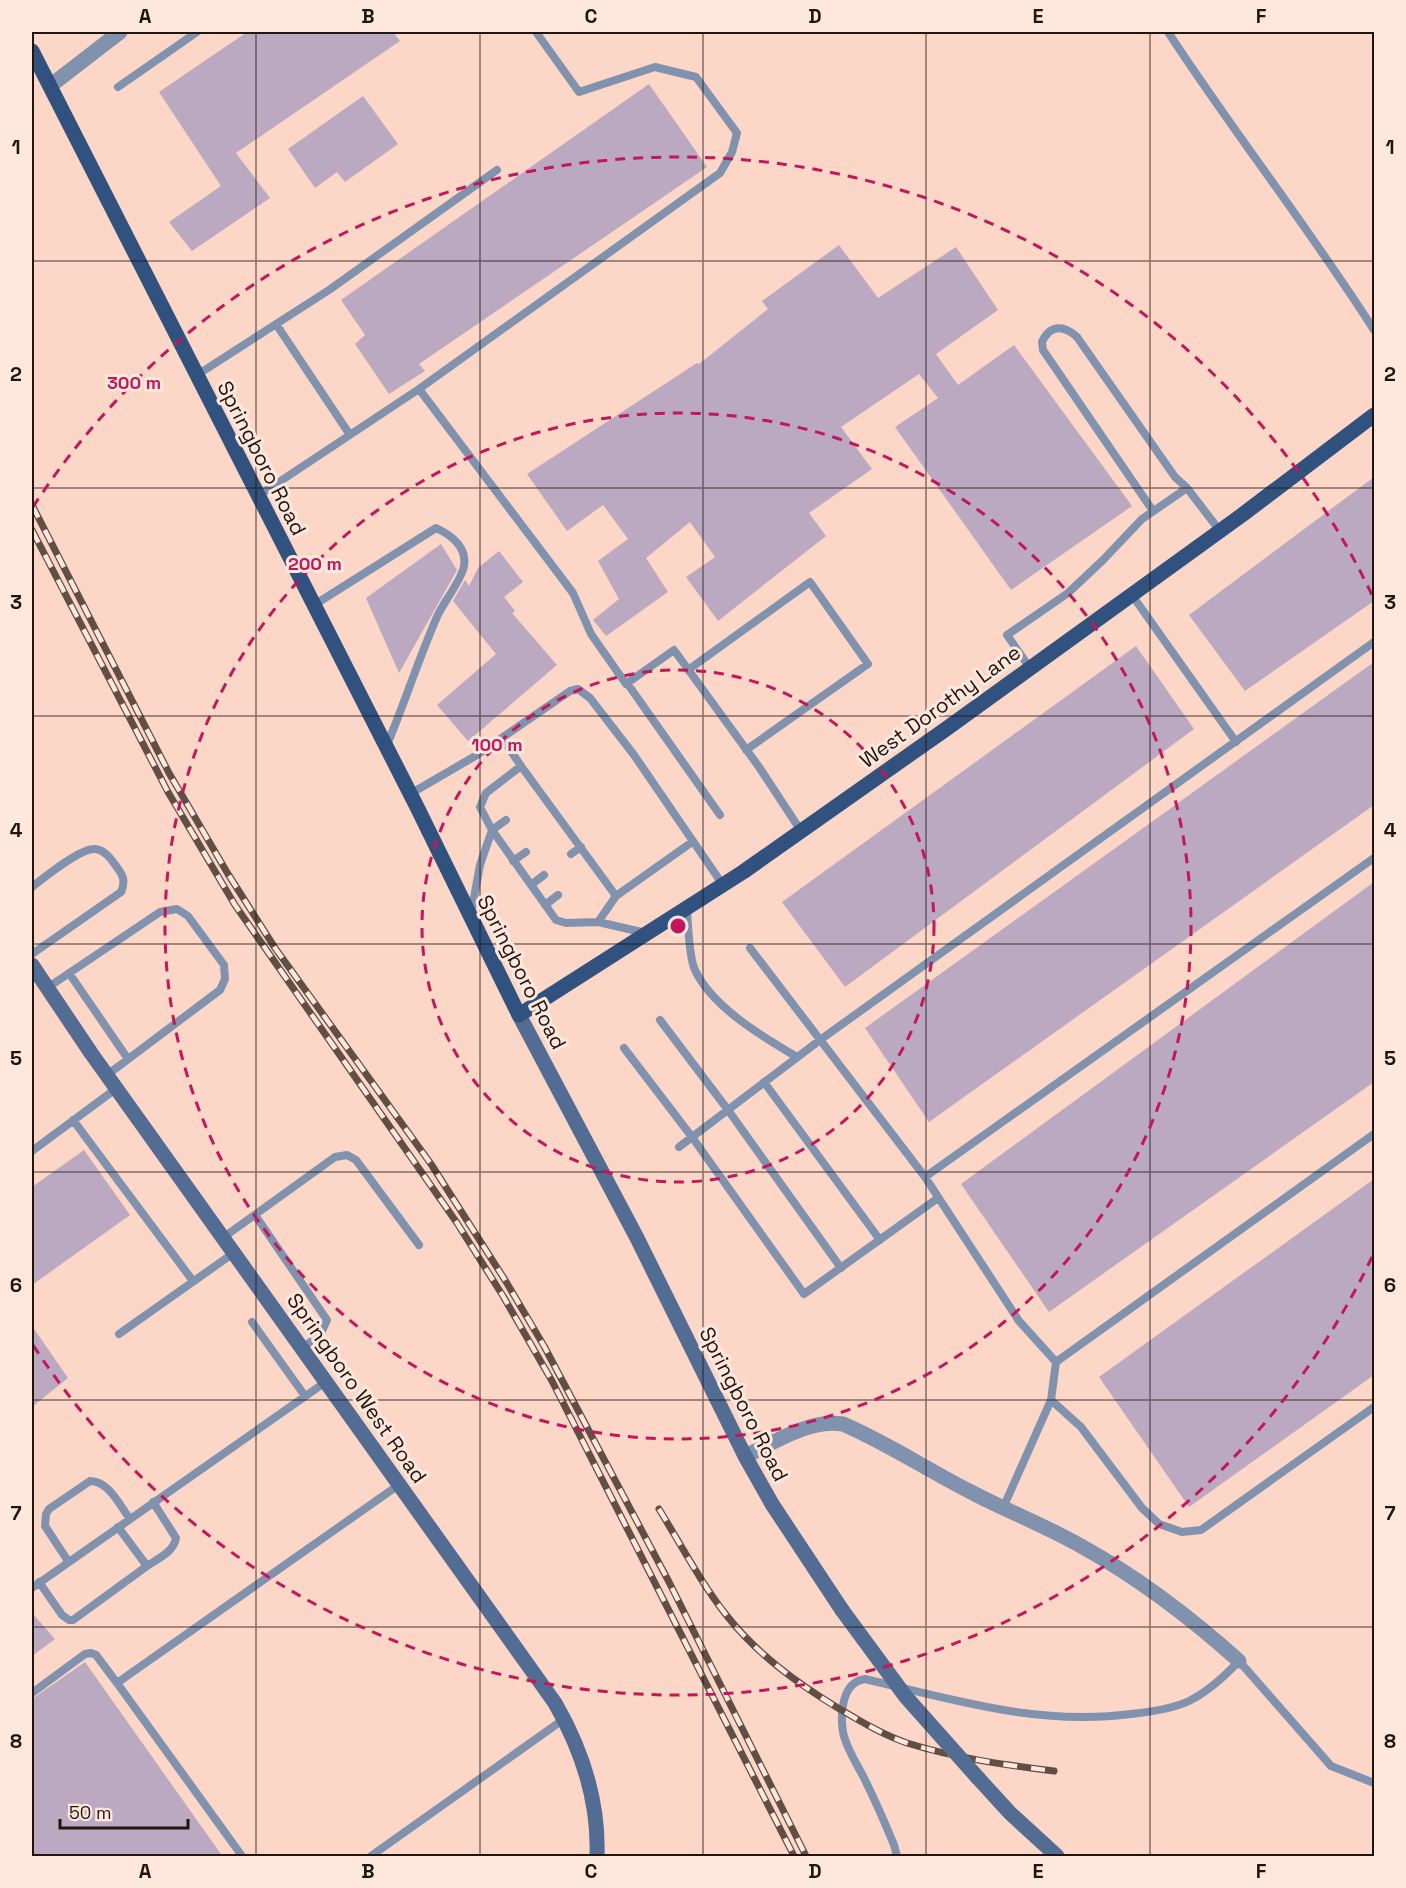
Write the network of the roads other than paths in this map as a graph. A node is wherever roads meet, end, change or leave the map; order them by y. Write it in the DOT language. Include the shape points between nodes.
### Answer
graph roads {
  1 [pos="120,32"];
  2 [pos="197,32"];
  3 [pos="536,32"];
  4 [pos="1168,32"];
  5 [pos="32,51"];
  6 [pos="50,86"];
  7 [pos="118,87"];
  8 [pos="497,170"];
  9 [pos="276,324"];
  10 [pos="1374,330"];
  11 [pos="197,375"];
  12 [pos="419,389"];
  13 [pos="1374,415"];
  14 [pos="350,435"];
  15 [pos="1187,488"];
  16 [pos="258,496"];
  17 [pos="1154,511"];
  18 [pos="1220,531"];
  19 [pos="1132,595"];
  20 [pos="314,605"];
  21 [pos="1374,642"];
  22 [pos="1030,668"];
  23 [pos="688,670"];
  24 [pos="627,683"];
  25 [pos="502,738"];
  26 [pos="1236,742"];
  27 [pos="386,747"];
  28 [pos="746,750"];
  29 [pos="520,766"];
  30 [pos="410,794"];
  31 [pos="541,794"];
  32 [pos="534,800"];
  33 [pos="720,815"];
  34 [pos="506,820"];
  35 [pos="564,825"];
  36 [pos="492,830"];
  37 [pos="556,830"];
  38 [pos="801,831"];
  39 [pos="692,842"];
  40 [pos="581,847"];
  41 [pos="526,852"];
  42 [pos="571,854"];
  43 [pos="1374,858"];
  44 [pos="513,861"];
  45 [pos="596,868"];
  46 [pos="587,874"];
  47 [pos="544,875"];
  48 [pos="531,885"];
  49 [pos="723,885"];
  50 [pos="32,887"];
  51 [pos="558,895"];
  52 [pos="616,896"];
  53 [pos="545,904"];
  54 [pos="687,909"];
  55 [pos="471,915"];
  56 [pos="598,922"];
  57 [pos="648,934"];
  58 [pos="750,948"];
  59 [pos="32,954"];
  60 [pos="69,973"];
  61 [pos="37,978"];
  62 [pos="519,1015"];
  63 [pos="660,1020"];
  64 [pos="820,1040"];
  65 [pos="624,1048"];
  66 [pos="797,1057"];
  67 [pos="128,1059"];
  68 [pos="107,1074"];
  69 [pos="764,1082"];
  70 [pos="117,1088"];
  71 [pos="728,1110"];
  72 [pos="73,1120"];
  73 [pos="1374,1134"];
  74 [pos="692,1137"];
  75 [pos="679,1147"];
  76 [pos="32,1151"];
  77 [pos="925,1177"];
  78 [pos="938,1198"];
  79 [pos="255,1215"];
  80 [pos="224,1237"];
  81 [pos="880,1240"];
  82 [pos="419,1245"];
  83 [pos="235,1252"];
  84 [pos="841,1268"];
  85 [pos="193,1281"];
  86 [pos="252,1322"];
  87 [pos="119,1334"];
  88 [pos="303,1348"];
  89 [pos="1056,1362"];
  90 [pos="327,1381"];
  91 [pos="305,1396"];
  92 [pos="1051,1400"];
  93 [pos="1374,1407"];
  94 [pos="745,1456"];
  95 [pos="400,1484"];
  96 [pos="153,1502"];
  97 [pos="1003,1508"];
  98 [pos="130,1519"];
  99 [pos="118,1527"];
  100 [pos="68,1561"];
  101 [pos="147,1566"];
  102 [pos="39,1582"];
  103 [pos="32,1588"];
  104 [pos="1239,1661"];
  105 [pos="117,1683"];
  106 [pos="32,1693"];
  107 [pos="564,1719"];
  108 [pos="1374,1782"];
  109 [pos="1054,1854"];
  110 [pos="242,1857"];
  111 [pos="371,1857"];
  112 [pos="597,1857"];
  113 [pos="897,1857"];
  114 [pos="1071,1857"];
  1 -- 6 [label="street"];
  2 -- 7 [label="lane"];
  3 -- 12 [label="lane" via="579,92 655,67 696,77 736,133 732,152 720,173"];
  4 -- 10 [label="lane"];
  5 -- 6 [label="main road, Springboro Road"];
  6 -- 11 [label="main road, Springboro Road"];
  8 -- 9 [label="lane"];
  9 -- 11 [label="lane"];
  9 -- 14 [label="lane"];
  11 -- 16 [label="main road, Springboro Road"];
  12 -- 14 [label="lane"];
  12 -- 24 [label="lane" via="573,592 591,634"];
  13 -- 18 [label="main road, West Dorothy Lane"];
  14 -- 16 [label="lane"];
  15 -- 17 [label="lane"];
  15 -- 17 [label="lane" via="1175,477 1077,337 1067,328 1050,331 1044,337 1042,350"];
  15 -- 18 [label="lane"];
  16 -- 20 [label="main road, Springboro Road"];
  17 -- 22 [label="lane" via="1068,593 1007,635"];
  18 -- 19 [label="main road, West Dorothy Lane"];
  19 -- 22 [label="main road, West Dorothy Lane"];
  19 -- 26 [label="lane"];
  20 -- 27 [label="main road, Springboro Road"];
  20 -- 27 [label="lane" via="436,528 459,544 464,567 437,617"];
  21 -- 26 [label="lane"];
  22 -- 38 [label="main road, West Dorothy Lane"];
  23 -- 24 [label="lane" via="674,650"];
  23 -- 28 [label="lane"];
  23 -- 28 [label="lane" via="810,582 868,664"];
  24 -- 33 [label="lane"];
  25 -- 29 [label="lane"];
  25 -- 30 [label="lane"];
  25 -- 39 [label="lane" via="570,691 578,690 590,698 634,754"];
  26 -- 64 [label="lane"];
  27 -- 30 [label="main road, Springboro Road"];
  28 -- 38 [label="lane"];
  29 -- 31 [label="lane"];
  29 -- 36 [label="lane" via="486,793 480,807"];
  30 -- 55 [label="main road, Springboro Road"];
  31 -- 32 [label="lane"];
  31 -- 35 [label="lane"];
  34 -- 36 [label="lane"];
  35 -- 37 [label="lane"];
  35 -- 40 [label="lane"];
  36 -- 44 [label="lane"];
  36 -- 55 [label="lane" via="480,865"];
  38 -- 49 [label="main road, West Dorothy Lane"];
  39 -- 49 [label="lane"];
  39 -- 52 [label="lane"];
  40 -- 42 [label="lane"];
  40 -- 45 [label="lane"];
  41 -- 44 [label="lane"];
  43 -- 77 [label="lane"];
  44 -- 48 [label="lane"];
  45 -- 46 [label="lane"];
  45 -- 52 [label="lane"];
  47 -- 48 [label="lane"];
  48 -- 53 [label="lane"];
  49 -- 54 [label="main road, West Dorothy Lane"];
  50 -- 59 [label="lane" via="85,850 97,849 108,855 122,874 124,884 122,892"];
  51 -- 53 [label="lane"];
  52 -- 56 [label="lane"];
  53 -- 56 [label="lane" via="556,921"];
  54 -- 57 [label="main road, West Dorothy Lane"];
  54 -- 66 [label="lane" via="694,968 708,991 761,1035"];
  55 -- 62 [label="main road, Springboro Road"];
  56 -- 57 [label="lane"];
  57 -- 62 [label="main road, West Dorothy Lane"];
  58 -- 64 [label="lane"];
  60 -- 61 [label="lane"];
  60 -- 67 [label="lane"];
  60 -- 67 [label="lane" via="160,912 177,909 188,916 224,965 225,979 220,990"];
  61 -- 68 [label="street, Springboro West Road"];
  62 -- 94 [label="street, Springboro Road" via="637,1238"];
  63 -- 71 [label="lane"];
  64 -- 66 [label="lane"];
  64 -- 77 [label="lane"];
  65 -- 74 [label="lane"];
  66 -- 69 [label="lane"];
  67 -- 68 [label="lane"];
  68 -- 70 [label="street, Springboro West Road"];
  69 -- 71 [label="lane"];
  69 -- 81 [label="lane"];
  70 -- 72 [label="lane"];
  70 -- 80 [label="street, Springboro West Road"];
  71 -- 74 [label="lane"];
  71 -- 84 [label="lane"];
  72 -- 76 [label="lane"];
  72 -- 85 [label="lane"];
  73 -- 89 [label="lane"];
  74 -- 75 [label="lane"];
  74 -- 84 [label="lane" via="804,1294"];
  77 -- 78 [label="lane"];
  78 -- 81 [label="lane"];
  78 -- 89 [label="lane" via="1019,1321"];
  79 -- 80 [label="lane"];
  79 -- 82 [label="lane" via="335,1157 347,1155 356,1160"];
  79 -- 88 [label="lane" via="327,1320 321,1333"];
  80 -- 83 [label="street, Springboro West Road"];
  81 -- 84 [label="lane"];
  83 -- 85 [label="lane"];
  83 -- 88 [label="street, Springboro West Road"];
  85 -- 87 [label="lane"];
  86 -- 91 [label="lane"];
  88 -- 90 [label="street, Springboro West Road"];
  89 -- 92 [label="lane"];
  90 -- 91 [label="lane"];
  90 -- 95 [label="street, Springboro West Road"];
  91 -- 96 [label="lane"];
  92 -- 93 [label="lane" via="1081,1427 1142,1508 1159,1524 1182,1532 1201,1530"];
  92 -- 97 [label="lane"];
  94 -- 97 [label="street" via="813,1425 843,1424"];
  94 -- 109 [label="street, Springboro Road, bridge" via="842,1610 906,1697 1010,1813"];
  95 -- 105 [label="lane"];
  95 -- 107 [label="street, Springboro West Road"];
  96 -- 98 [label="lane"];
  96 -- 101 [label="lane" via="176,1538 171,1549"];
  97 -- 104 [label="street" via="1122,1570"];
  98 -- 99 [label="lane"];
  98 -- 100 [label="lane" via="106,1487 90,1481 46,1515 45,1526"];
  99 -- 100 [label="lane"];
  99 -- 101 [label="lane"];
  100 -- 102 [label="lane"];
  101 -- 102 [label="lane" via="73,1620 62,1615"];
  102 -- 103 [label="lane"];
  104 -- 108 [label="lane" via="1330,1766"];
  104 -- 113 [label="lane" via="1225,1677 1190,1700 1111,1717 1072,1718 1003,1711 858,1680 847,1693 842,1710 843,1732"];
  105 -- 106 [label="lane" via="91,1653"];
  105 -- 110 [label="lane"];
  107 -- 111 [label="lane"];
  107 -- 112 [label="street, Springboro West Road" via="589,1782"];
  109 -- 114 [label="street"];
}
